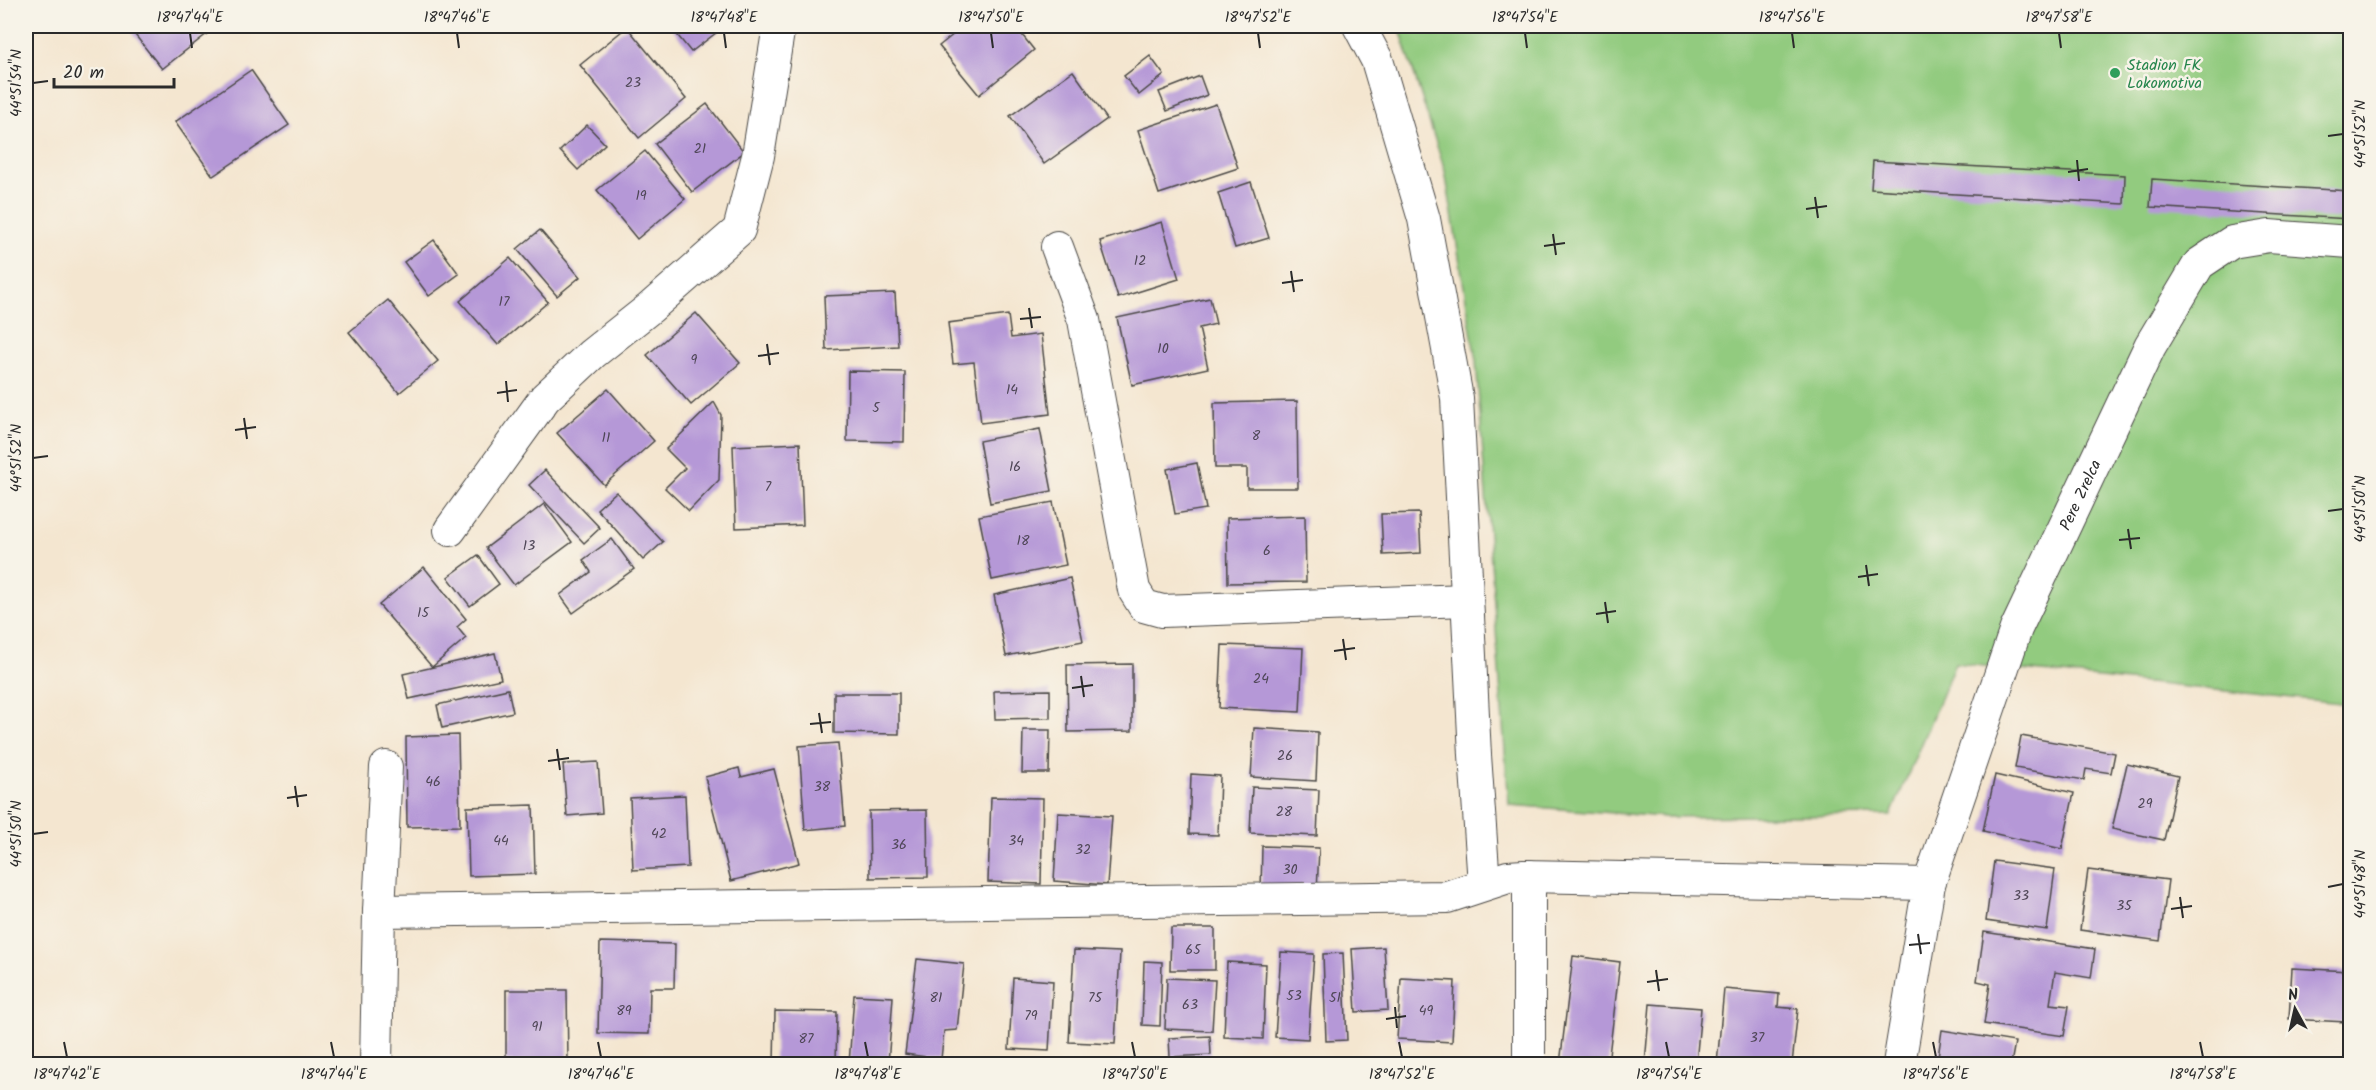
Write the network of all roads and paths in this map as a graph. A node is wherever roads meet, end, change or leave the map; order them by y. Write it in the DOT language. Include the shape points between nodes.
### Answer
graph roads {
  1 [pos="779,26"];
  2 [pos="1359,26"];
  3 [pos="2350,242"];
  4 [pos="1057,247"];
  5 [pos="450,530"];
  6 [pos="1467,600"];
  7 [pos="386,767"];
  8 [pos="1529,876"];
  9 [pos="1484,884"];
  10 [pos="1929,884"];
  11 [pos="379,911"];
  12 [pos="376,1065"];
  13 [pos="1529,1065"];
  14 [pos="1899,1065"];
  1 -- 5 [label="street" via="758,156 739,230 545,398"];
  2 -- 6 [label="street" via="1377,60 1426,230 1456,398"];
  3 -- 10 [label="street, Pere Zrelca" via="2269,236 2232,242 2199,264 2150,346 2016,629"];
  4 -- 6 [label="street" via="1084,320 1134,590 1144,606 1162,611"];
  6 -- 9 [label="street"];
  7 -- 11 [label="street"];
  8 -- 9 [label="street"];
  8 -- 10 [label="street"];
  8 -- 13 [label="street"];
  9 -- 11 [label="street" via="1447,897"];
  10 -- 14 [label="street, Pere Zrelca"];
  11 -- 12 [label="street"];
}
